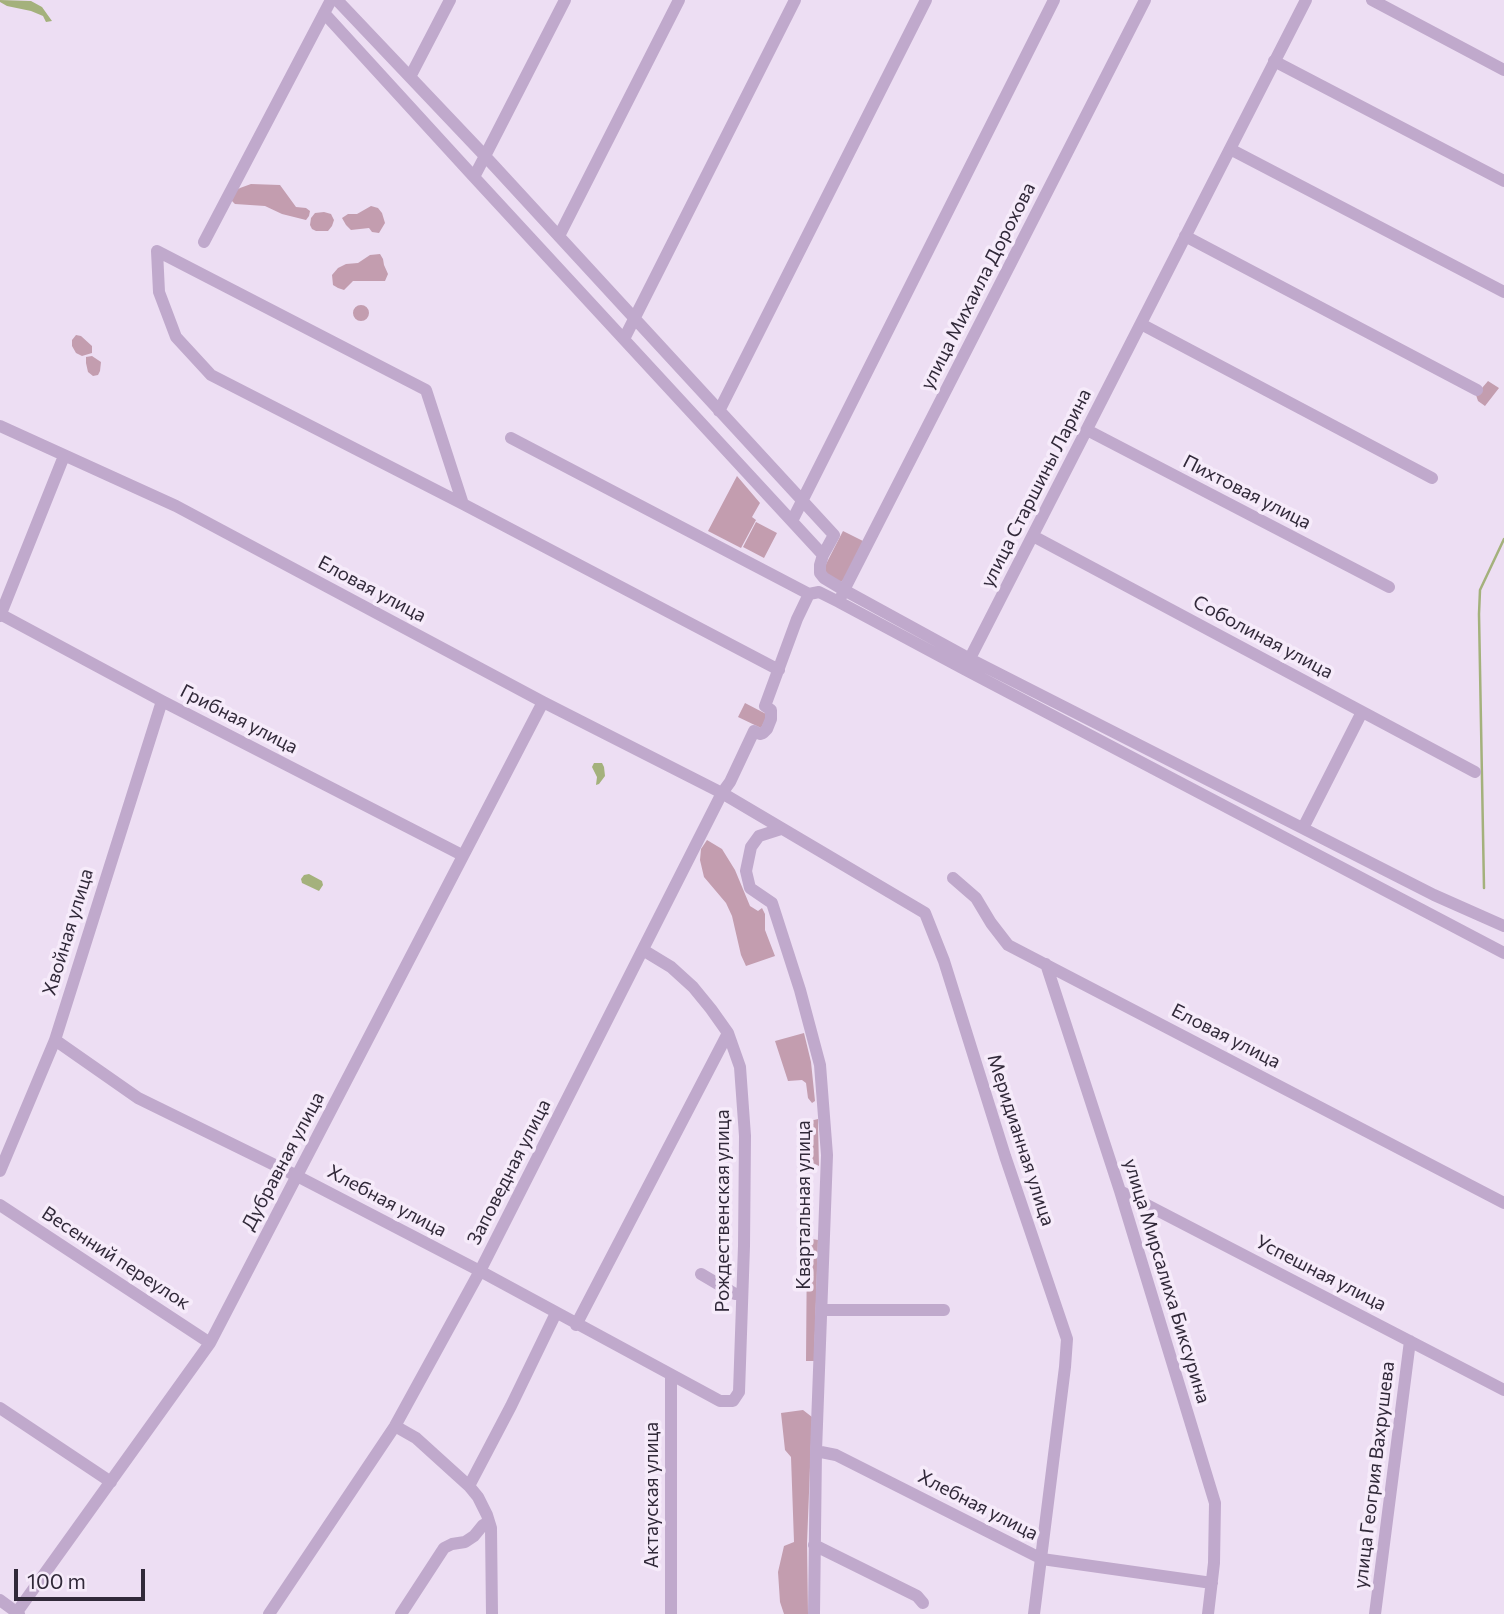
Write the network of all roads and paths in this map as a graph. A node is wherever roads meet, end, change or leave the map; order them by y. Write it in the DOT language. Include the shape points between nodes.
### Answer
graph roads {
  1 [pos="331,0"];
  2 [pos="337,0"];
  3 [pos="450,0"];
  4 [pos="565,0"];
  5 [pos="678,0"];
  6 [pos="795,0"];
  7 [pos="926,0"];
  8 [pos="1054,0"];
  9 [pos="1145,0"];
  10 [pos="1306,0"];
  11 [pos="1372,0"];
  12 [pos="324,13"];
  13 [pos="1275,61"];
  14 [pos="1504,69"];
  15 [pos="410,77"];
  16 [pos="1230,149"];
  17 [pos="485,156"];
  18 [pos="474,177"];
  19 [pos="1504,181"];
  20 [pos="559,236"];
  21 [pos="1185,236"];
  22 [pos="204,242"];
  23 [pos="1504,292"];
  24 [pos="634,318"];
  25 [pos="1141,324"];
  26 [pos="624,339"];
  27 [pos="1477,390"];
  28 [pos="719,411"];
  29 [pos="0,426"];
  30 [pos="1087,430"];
  31 [pos="511,438"];
  32 [pos="64,456"];
  33 [pos="1432,478"];
  34 [pos="803,500"];
  35 [pos="463,504"];
  36 [pos="792,521"];
  37 [pos="1033,536"];
  38 [pos="823,555"];
  39 [pos="1389,587"];
  40 [pos="809,594"];
  41 [pos="841,596"];
  42 [pos="0,615"];
  43 [pos="967,664"];
  44 [pos="779,670"];
  45 [pos="162,701"];
  46 [pos="543,702"];
  47 [pos="1362,712"];
  48 [pos="1475,772"];
  49 [pos="722,793"];
  50 [pos="781,828"];
  51 [pos="1303,828"];
  52 [pos="463,855"];
  53 [pos="953,878"];
  54 [pos="1472,912"];
  55 [pos="1504,926"];
  56 [pos="1461,930"];
  57 [pos="643,950"];
  58 [pos="1504,953"];
  59 [pos="1046,964"];
  60 [pos="727,1033"];
  61 [pos="55,1040"];
  62 [pos="0,1171"];
  63 [pos="297,1176"];
  64 [pos="1120,1191"];
  65 [pos="1504,1203"];
  66 [pos="0,1205"];
  67 [pos="480,1272"];
  68 [pos="701,1275"];
  69 [pos="742,1294"];
  70 [pos="822,1310"];
  71 [pos="944,1310"];
  72 [pos="555,1313"];
  73 [pos="576,1325"];
  74 [pos="1410,1341"];
  75 [pos="210,1343"];
  76 [pos="671,1375"];
  77 [pos="1504,1390"];
  78 [pos="739,1392"];
  79 [pos="0,1408"];
  80 [pos="395,1426"];
  81 [pos="816,1451"];
  82 [pos="111,1482"];
  83 [pos="469,1486"];
  84 [pos="489,1522"];
  85 [pos="814,1545"];
  86 [pos="1042,1559"];
  87 [pos="1212,1583"];
  88 [pos="0,1600"];
  89 [pos="923,1603"];
  90 [pos="18,1613"];
  91 [pos="268,1614"];
  92 [pos="401,1614"];
  93 [pos="492,1614"];
  94 [pos="671,1614"];
  95 [pos="814,1614"];
  96 [pos="1034,1614"];
  97 [pos="1208,1614"];
  98 [pos="1375,1614"];
  1 -- 12 [label="street"];
  2 -- 15 [label="street"];
  3 -- 15 [label="street"];
  4 -- 17 [label="street"];
  5 -- 20 [label="street"];
  6 -- 24 [label="street"];
  7 -- 28 [label="street"];
  8 -- 34 [label="street"];
  9 -- 41 [label="street, улица Михаила Дорохова"];
  10 -- 13 [label="street, улица Старшины Ларина"];
  11 -- 14 [label="street"];
  12 -- 18 [label="street"];
  12 -- 22 [label="street"];
  13 -- 16 [label="street, улица Старшины Ларина"];
  13 -- 19 [label="street"];
  15 -- 17 [label="street"];
  16 -- 21 [label="street, улица Старшины Ларина"];
  16 -- 23 [label="street"];
  17 -- 18 [label="street"];
  17 -- 20 [label="street"];
  18 -- 26 [label="street"];
  20 -- 24 [label="street"];
  21 -- 25 [label="street, улица Старшины Ларина"];
  21 -- 27 [label="street"];
  24 -- 26 [label="street"];
  24 -- 28 [label="street"];
  25 -- 30 [label="street, улица Старшины Ларина"];
  25 -- 33 [label="street"];
  26 -- 36 [label="street"];
  28 -- 34 [label="street"];
  29 -- 32 [label="street, Еловая улица"];
  30 -- 37 [label="street, улица Старшины Ларина"];
  30 -- 39 [label="street, Пихтовая улица"];
  31 -- 40 [label="street"];
  32 -- 42 [label="street"];
  32 -- 46 [label="street, Еловая улица" via="176,506"];
  34 -- 36 [label="street"];
  34 -- 38 [label="street" via="834,535"];
  35 -- 35 [label="street" via="211,375 176,337 159,292 157,251 426,390"];
  35 -- 44 [label="street"];
  36 -- 38 [label="street"];
  37 -- 43 [label="street, улица Старшины Ларина"];
  37 -- 47 [label="street, Соболиная улица"];
  38 -- 41 [label="street" via="820,573"];
  40 -- 41 [label="street"];
  40 -- 44 [label="street"];
  41 -- 43 [label="street"];
  42 -- 45 [label="street, Грибная улица"];
  43 -- 51 [label="street"];
  43 -- 56 [label="street"];
  44 -- 49 [label="street, Заповедная улица" via="765,706 771,710 771,719 763,733 754,731"];
  45 -- 52 [label="street, Грибная улица"];
  45 -- 61 [label="street, Хвойная улица"];
  46 -- 49 [label="street, Еловая улица"];
  46 -- 52 [label="street, Дубравная улица"];
  47 -- 48 [label="street, Соболиная улица"];
  47 -- 51 [label="street"];
  49 -- 50 [label="street, Меридианная улица"];
  49 -- 57 [label="street, Заповедная улица"];
  50 -- 70 [label="street, Квартальная улица" via="759,836 751,847 746,871 750,888 772,904 820,1065 827,1155"];
  50 -- 86 [label="street, Меридианная улица" via="925,913 944,961 1067,1339"];
  51 -- 54 [label="street"];
  52 -- 63 [label="street, Дубравная улица"];
  53 -- 59 [label="street, Еловая улица" via="976,898 1008,945"];
  54 -- 55 [label="street"];
  54 -- 56 [label="street"];
  56 -- 58 [label="street"];
  57 -- 60 [label="street, Рождественская улица" via="693,987"];
  57 -- 67 [label="street, Заповедная улица"];
  59 -- 64 [label="street, улица Мирсалиха Биксурина"];
  59 -- 65 [label="street, Еловая улица"];
  60 -- 69 [label="street, Рождественская улица" via="740,1068 742,1089"];
  60 -- 73 [label="street"];
  61 -- 62 [label="street, Хвойная улица"];
  61 -- 63 [label="street, Хлебная улица" via="138,1098"];
  63 -- 67 [label="street, Хлебная улица"];
  63 -- 75 [label="street, Дубравная улица"];
  64 -- 74 [label="street, Успешная улица"];
  64 -- 87 [label="street, улица Мирсалиха Биксурина" via="1215,1503"];
  66 -- 75 [label="street, Весенний переулок"];
  67 -- 72 [label="street, Хлебная улица"];
  67 -- 80 [label="street, Заповедная улица"];
  68 -- 69 [label="street"];
  69 -- 78 [label="street, Рождественская улица"];
  70 -- 71 [label="street"];
  70 -- 81 [label="street, Квартальная улица"];
  72 -- 73 [label="street, Хлебная улица"];
  72 -- 83 [label="street"];
  73 -- 76 [label="street, Хлебная улица"];
  74 -- 77 [label="street, Успешная улица"];
  74 -- 98 [label="street, улица Геогрия Вахрушева"];
  75 -- 82 [label="street, Дубравная улица"];
  76 -- 78 [label="street, Хлебная улица" via="720,1401 733,1401"];
  76 -- 94 [label="street, Актауская улица"];
  79 -- 82 [label="street"];
  80 -- 83 [label="street" via="416,1438"];
  80 -- 91 [label="street, Заповедная улица"];
  81 -- 85 [label="street"];
  81 -- 86 [label="street, Хлебная улица" via="836,1455"];
  82 -- 90 [label="street, Дубравная улица"];
  83 -- 84 [label="street"];
  84 -- 92 [label="street" via="465,1542 444,1548"];
  84 -- 93 [label="street"];
  85 -- 89 [label="street"];
  85 -- 95 [label="street"];
  86 -- 87 [label="street, Хлебная улица"];
  86 -- 96 [label="street, Меридианная улица"];
  87 -- 97 [label="street, улица Мирсалиха Биксурина"];
  88 -- 90 [label="street"];
}
